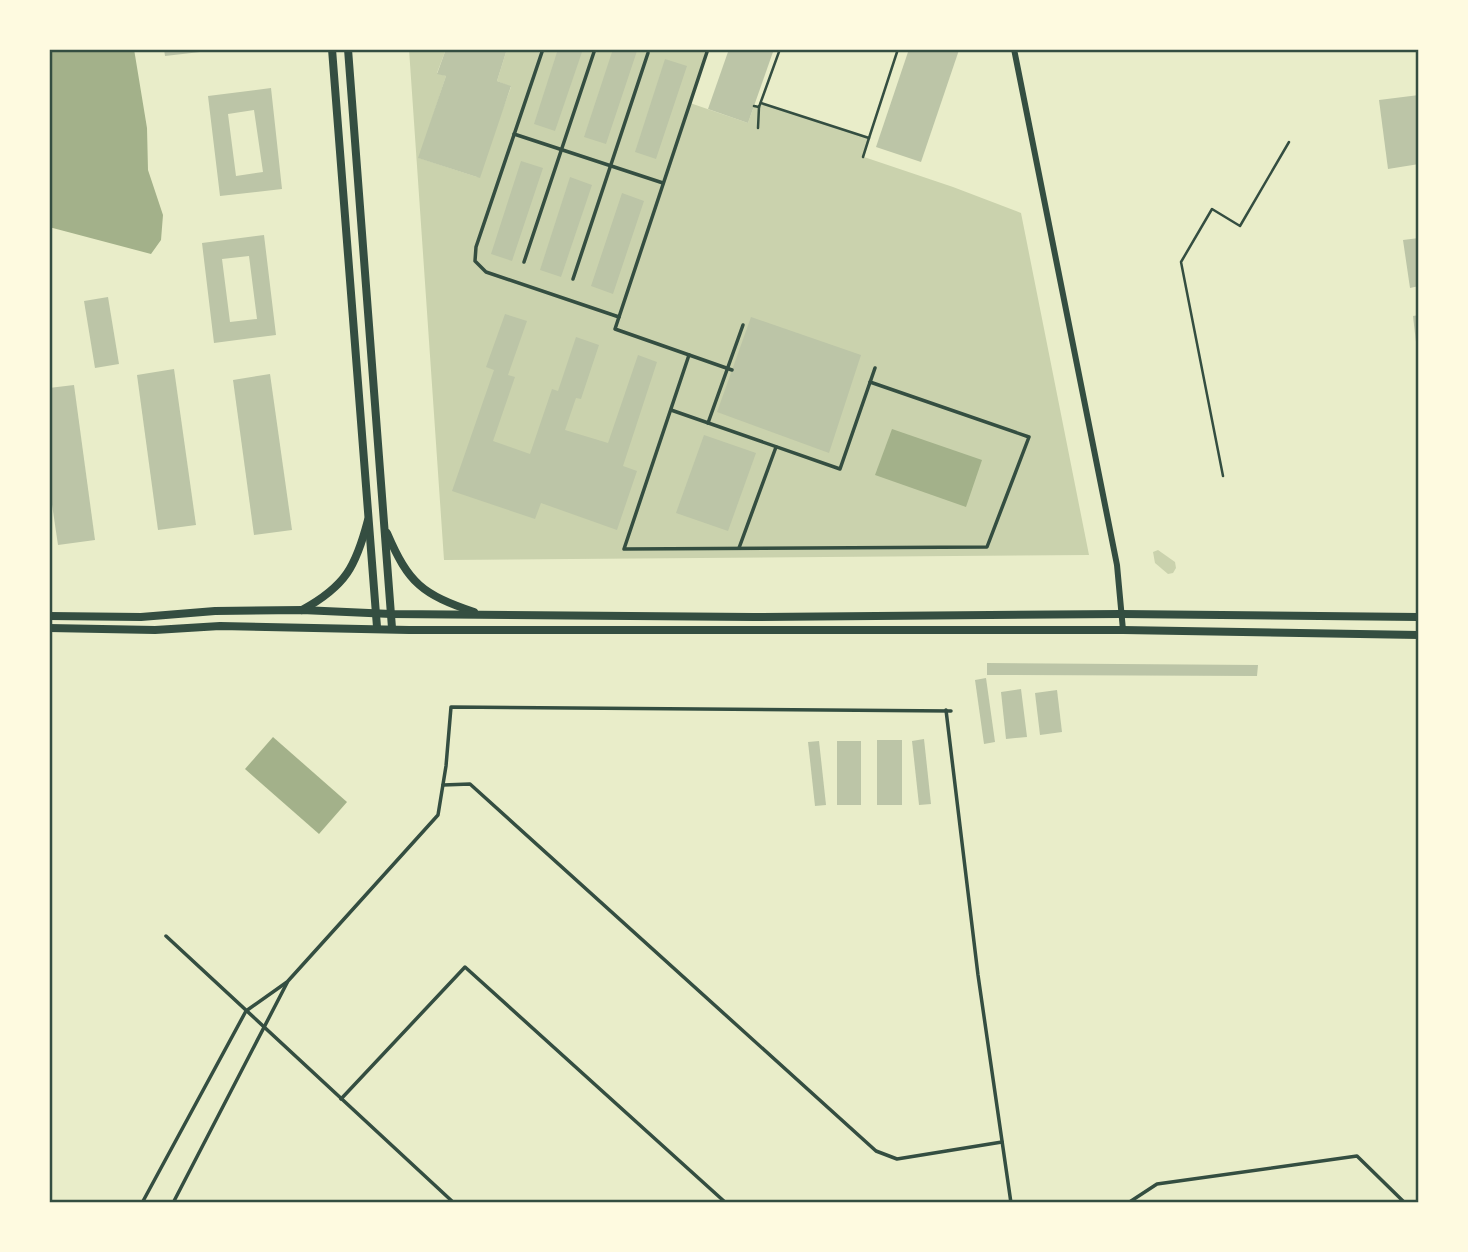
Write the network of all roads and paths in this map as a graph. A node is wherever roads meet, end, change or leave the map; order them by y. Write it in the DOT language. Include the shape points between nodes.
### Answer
graph roads {
  1 [pos="332,49"];
  2 [pos="348,49"];
  3 [pos="543,49"];
  4 [pos="595,49"];
  5 [pos="706,49"];
  6 [pos="780,49"];
  7 [pos="898,49"];
  8 [pos="1014,49"];
  9 [pos="648,53"];
  10 [pos="760,105"];
  11 [pos="754,106"];
  12 [pos="758,128"];
  13 [pos="514,134"];
  14 [pos="869,138"];
  15 [pos="1289,142"];
  16 [pos="561,149"];
  17 [pos="863,157"];
  18 [pos="611,166"];
  19 [pos="663,183"];
  20 [pos="524,262"];
  21 [pos="573,279"];
  22 [pos="619,317"];
  23 [pos="743,325"];
  24 [pos="689,355"];
  25 [pos="730,369"];
  26 [pos="875,369"];
  27 [pos="870,382"];
  28 [pos="671,410"];
  29 [pos="708,423"];
  30 [pos="776,447"];
  31 [pos="1223,476"];
  32 [pos="369,513"];
  33 [pos="385,527"];
  34 [pos="739,548"];
  35 [pos="302,610"];
  36 [pos="376,613"];
  37 [pos="391,614"];
  38 [pos="481,614"];
  39 [pos="1121,614"];
  40 [pos="49,616"];
  41 [pos="1419,617"];
  42 [pos="377,627"];
  43 [pos="49,628"];
  44 [pos="392,628"];
  45 [pos="1123,630"];
  46 [pos="1419,635"];
  47 [pos="443,785"];
  48 [pos="166,936"];
  49 [pos="288,981"];
  50 [pos="246,1011"];
  51 [pos="263,1027"];
  52 [pos="341,1099"];
  53 [pos="1002,1142"];
  54 [pos="142,1203"];
  55 [pos="173,1203"];
  56 [pos="454,1203"];
  57 [pos="726,1203"];
  58 [pos="1011,1203"];
  59 [pos="1128,1203"];
  60 [pos="1405,1203"];
  1 -- 32 [label="street"];
  2 -- 33 [label="street"];
  3 -- 13 [label="lane"];
  4 -- 16 [label="lane"];
  5 -- 19 [label="lane"];
  6 -- 10 [label="path"];
  7 -- 14 [label="path"];
  8 -- 39 [label="street" via="1117,565"];
  9 -- 18 [label="lane"];
  10 -- 11 [label="path"];
  10 -- 12 [label="path"];
  10 -- 14 [label="path"];
  13 -- 16 [label="lane"];
  13 -- 22 [label="lane" via="475,261 486,272"];
  14 -- 17 [label="path"];
  15 -- 31 [label="path" via="1240,226 1212,209 1181,262"];
  16 -- 18 [label="lane"];
  16 -- 20 [label="lane"];
  18 -- 19 [label="lane"];
  18 -- 21 [label="lane"];
  19 -- 22 [label="lane"];
  22 -- 24 [label="lane" via="615,329"];
  23 -- 25 [label="lane"];
  24 -- 25 [label="lane"];
  24 -- 28 [label="lane"];
  25 -- 29 [label="lane"];
  26 -- 27 [label="lane"];
  27 -- 30 [label="lane" via="840,469"];
  27 -- 34 [label="lane" via="1029,437 987,547"];
  28 -- 29 [label="lane"];
  28 -- 34 [label="lane" via="624,549"];
  29 -- 30 [label="lane"];
  30 -- 34 [label="lane"];
  32 -- 35 [label="street" via="356,561 345,578"];
  32 -- 36 [label="street"];
  33 -- 37 [label="street"];
  33 -- 38 [label="street" via="398,558 419,586 448,603"];
  35 -- 36 [label="street"];
  35 -- 40 [label="street"];
  36 -- 37 [label="street"];
  36 -- 42 [label="street"];
  37 -- 38 [label="street"];
  37 -- 44 [label="street"];
  38 -- 39 [label="street"];
  39 -- 41 [label="street"];
  39 -- 45 [label="street"];
  42 -- 43 [label="street"];
  42 -- 44 [label="street"];
  44 -- 45 [label="street"];
  45 -- 46 [label="street"];
  47 -- 49 [label="lane" via="438,815"];
  47 -- 53 [label="lane" via="470,784 876,1151 897,1159"];
  47 -- 53 [label="lane" via="451,707 948,710"];
  48 -- 50 [label="lane"];
  49 -- 50 [label="lane"];
  49 -- 51 [label="lane"];
  50 -- 51 [label="lane"];
  50 -- 54 [label="lane"];
  51 -- 52 [label="lane"];
  51 -- 55 [label="lane"];
  52 -- 56 [label="lane"];
  52 -- 57 [label="lane" via="465,967"];
  53 -- 58 [label="lane"];
  59 -- 60 [label="lane" via="1157,1184 1357,1156"];
}
